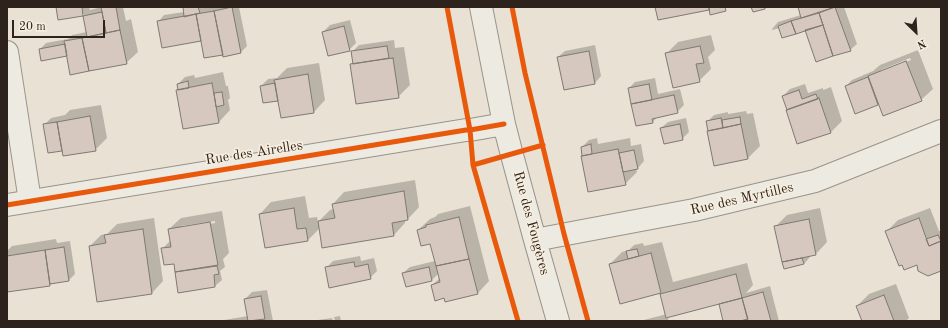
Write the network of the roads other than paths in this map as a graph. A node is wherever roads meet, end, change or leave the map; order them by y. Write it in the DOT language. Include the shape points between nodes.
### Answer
graph roads {
  1 [pos="481,7"];
  2 [pos="7,52"];
  3 [pos="504,124"];
  4 [pos="941,130"];
  5 [pos="30,202"];
  6 [pos="7,205"];
  7 [pos="535,240"];
  8 [pos="558,321"];
  1 -- 3 [label="street, Rue des Fougères"];
  2 -- 5 [label="street"];
  3 -- 5 [label="street, Rue des Airelles"];
  3 -- 7 [label="street, Rue des Fougères"];
  4 -- 7 [label="street, Rue des Myrtilles" via="815,181 694,210"];
  5 -- 6 [label="street, Rue des Airelles"];
  7 -- 8 [label="street, Rue des Fougères"];
}
